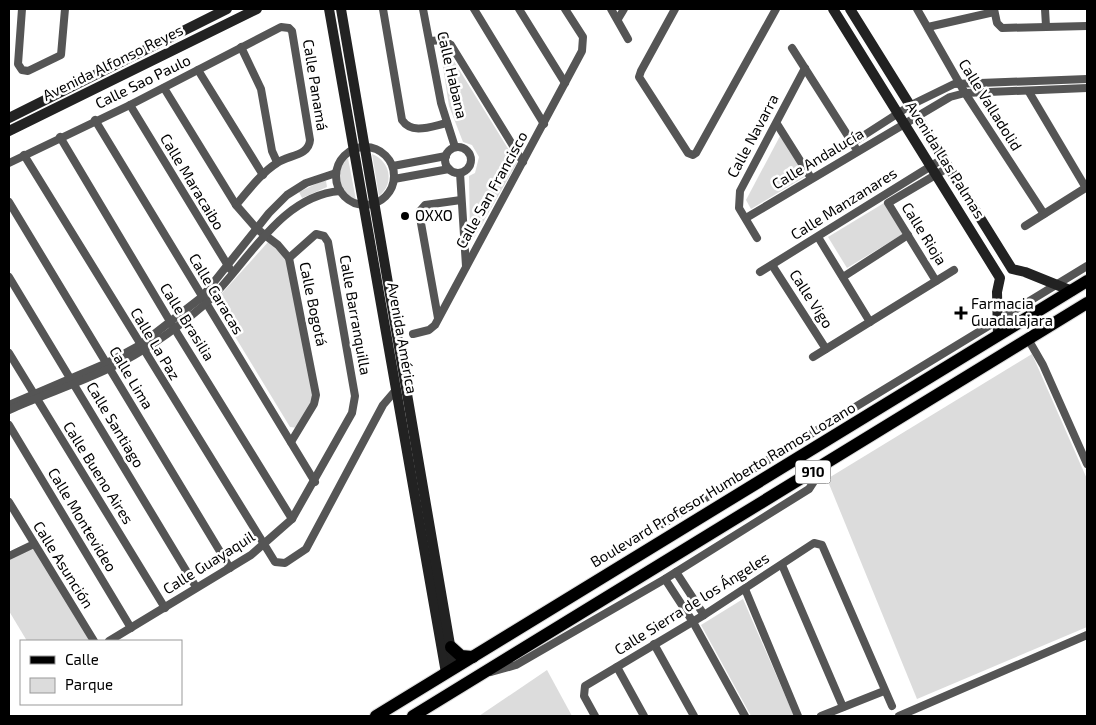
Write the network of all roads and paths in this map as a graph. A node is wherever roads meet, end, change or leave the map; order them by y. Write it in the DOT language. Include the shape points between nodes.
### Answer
graph roads {
  1 [pos="22,9"];
  2 [pos="65,9"];
  3 [pos="227,9"];
  4 [pos="257,9"];
  5 [pos="328,9"];
  6 [pos="341,9"];
  7 [pos="383,9"];
  8 [pos="423,9"];
  9 [pos="474,9"];
  10 [pos="519,9"];
  11 [pos="565,9"];
  12 [pos="611,9"];
  13 [pos="624,9"];
  14 [pos="675,9"];
  15 [pos="776,9"];
  16 [pos="833,9"];
  17 [pos="850,9"];
  18 [pos="917,9"];
  19 [pos="1045,9"];
  20 [pos="994,10"];
  21 [pos="618,19"];
  22 [pos="1046,26"];
  23 [pos="1087,26"];
  24 [pos="928,27"];
  25 [pos="289,28"];
  26 [pos="628,39"];
  27 [pos="430,41"];
  28 [pos="241,47"];
  29 [pos="792,48"];
  30 [pos="805,68"];
  31 [pos="198,70"];
  32 [pos="1087,80"];
  33 [pos="564,83"];
  34 [pos="960,84"];
  35 [pos="164,88"];
  36 [pos="1087,88"];
  37 [pos="1029,92"];
  38 [pos="966,93"];
  39 [pos="130,105"];
  40 [pos="911,105"];
  41 [pos="898,114"];
  42 [pos="918,115"];
  43 [pos="9,118"];
  44 [pos="95,120"];
  45 [pos="448,123"];
  46 [pos="904,123"];
  47 [pos="544,124"];
  48 [pos="777,124"];
  49 [pos="9,131"];
  50 [pos="60,137"];
  51 [pos="852,143"];
  52 [pos="365,147"];
  53 [pos="455,147"];
  54 [pos="353,149"];
  55 [pos="857,151"];
  56 [pos="24,155"];
  57 [pos="446,156"];
  58 [pos="9,162"];
  59 [pos="277,162"];
  60 [pos="523,162"];
  61 [pos="947,162"];
  62 [pos="410,163"];
  63 [pos="392,166"];
  64 [pos="449,169"];
  65 [pos="934,170"];
  66 [pos="460,173"];
  67 [pos="336,174"];
  68 [pos="263,175"];
  69 [pos="412,175"];
  70 [pos="811,178"];
  71 [pos="394,179"];
  72 [pos="1087,187"];
  73 [pos="340,191"];
  74 [pos="287,195"];
  75 [pos="461,200"];
  76 [pos="9,202"];
  77 [pos="888,203"];
  78 [pos="375,204"];
  79 [pos="236,205"];
  80 [pos="296,205"];
  81 [pos="364,206"];
  82 [pos="1044,214"];
  83 [pos="746,218"];
  84 [pos="1025,226"];
  85 [pos="257,229"];
  86 [pos="267,235"];
  87 [pos="908,235"];
  88 [pos="818,236"];
  89 [pos="757,238"];
  90 [pos="289,258"];
  91 [pos="772,265"];
  92 [pos="466,266"];
  93 [pos="1087,266"];
  94 [pos="230,269"];
  95 [pos="1012,269"];
  96 [pos="954,270"];
  97 [pos="760,272"];
  98 [pos="9,277"];
  99 [pos="843,277"];
  100 [pos="1000,278"];
  101 [pos="936,281"];
  102 [pos="1087,281"];
  103 [pos="1057,284"];
  104 [pos="1072,291"];
  105 [pos="203,300"];
  106 [pos="1087,303"];
  107 [pos="438,318"];
  108 [pos="996,321"];
  109 [pos="870,322"];
  110 [pos="172,325"];
  111 [pos="413,334"];
  112 [pos="994,338"];
  113 [pos="1028,339"];
  114 [pos="141,347"];
  115 [pos="826,348"];
  116 [pos="9,353"];
  117 [pos="812,358"];
  118 [pos="108,366"];
  119 [pos="405,376"];
  120 [pos="393,378"];
  121 [pos="903,379"];
  122 [pos="72,381"];
  123 [pos="948,389"];
  124 [pos="910,390"];
  125 [pos="395,391"];
  126 [pos="34,395"];
  127 [pos="9,405"];
  128 [pos="9,410"];
  129 [pos="352,413"];
  130 [pos="9,426"];
  131 [pos="291,442"];
  132 [pos="1087,464"];
  133 [pos="825,465"];
  134 [pos="316,482"];
  135 [pos="9,502"];
  136 [pos="292,519"];
  137 [pos="663,524"];
  138 [pos="34,544"];
  139 [pos="264,545"];
  140 [pos="9,556"];
  141 [pos="782,565"];
  142 [pos="230,568"];
  143 [pos="676,572"];
  144 [pos="665,579"];
  145 [pos="196,587"];
  146 [pos="745,589"];
  147 [pos="165,608"];
  148 [pos="704,615"];
  149 [pos="693,622"];
  150 [pos="131,628"];
  151 [pos="1087,635"];
  152 [pos="93,640"];
  153 [pos="111,640"];
  154 [pos="654,644"];
  155 [pos="452,647"];
  156 [pos="473,657"];
  157 [pos="617,667"];
  158 [pos="450,670"];
  159 [pos="479,674"];
  160 [pos="884,691"];
  161 [pos="440,701"];
  162 [pos="892,706"];
  163 [pos="842,707"];
  164 [pos="376,716"];
  165 [pos="413,716"];
  166 [pos="595,716"];
  167 [pos="644,716"];
  168 [pos="694,716"];
  169 [pos="745,716"];
  170 [pos="798,716"];
  171 [pos="821,716"];
  172 [pos="899,716"];
  1 -- 2 [label="street" via="18,64 25,71 58,57 63,51"];
  3 -- 43 [label="main road, Avenida Alfonso Reyes"];
  4 -- 49 [label="main road, Avenida Alfonso Reyes"];
  5 -- 54 [label="main road, Avenida América"];
  6 -- 52 [label="main road, Avenida América"];
  7 -- 45 [label="street" via="402,120 416,129"];
  8 -- 27 [label="street, Calle Habana"];
  9 -- 47 [label="street"];
  10 -- 33 [label="street"];
  11 -- 33 [label="street, Calle San Francisco" via="584,46"];
  12 -- 21 [label="street"];
  13 -- 21 [label="street"];
  14 -- 15 [label="street" via="641,71 640,81 688,153 693,155"];
  16 -- 41 [label="main road, Avenida Las Palmas"];
  17 -- 40 [label="main road, Avenida Las Palmas"];
  18 -- 24 [label="street, Calle Valladolid"];
  19 -- 22 [label="street"];
  20 -- 22 [label="street" via="1000,27 1006,29"];
  20 -- 24 [label="street"];
  21 -- 26 [label="street"];
  22 -- 23 [label="street"];
  24 -- 34 [label="street, Calle Valladolid"];
  25 -- 28 [label="street, Calle Sao Paulo" via="281,27"];
  25 -- 59 [label="street, Calle Panamá" via="309,146"];
  27 -- 45 [label="street, Calle Habana" via="441,103"];
  27 -- 60 [label="street" via="443,40 451,45"];
  28 -- 31 [label="street, Calle Sao Paulo"];
  28 -- 59 [label="street" via="262,89 272,151"];
  29 -- 30 [label="street"];
  30 -- 48 [label="street, Calle Navarra"];
  30 -- 51 [label="street"];
  31 -- 35 [label="street, Calle Sao Paulo"];
  31 -- 68 [label="street"];
  32 -- 34 [label="street, Calle Andalucía"];
  33 -- 47 [label="street, Calle San Francisco"];
  34 -- 38 [label="street, Calle Valladolid"];
  34 -- 40 [label="street, Calle Andalucía"];
  35 -- 39 [label="street, Calle Sao Paulo"];
  35 -- 79 [label="street, Calle Bogotá"];
  36 -- 37 [label="street, Calle Andalucía"];
  37 -- 38 [label="street, Calle Andalucía"];
  37 -- 72 [label="street"];
  38 -- 42 [label="street, Calle Andalucía" via="950,96"];
  38 -- 82 [label="street, Calle Valladolid"];
  39 -- 44 [label="street, Calle Sao Paulo"];
  39 -- 94 [label="street, Calle Maracaibo"];
  40 -- 41 [label="street, Calle Andalucía"];
  40 -- 42 [label="main road, Avenida Las Palmas"];
  41 -- 46 [label="main road, Avenida Las Palmas"];
  41 -- 51 [label="street, Calle Andalucía"];
  42 -- 46 [label="street, Calle Andalucía"];
  42 -- 61 [label="main road, Avenida Las Palmas"];
  44 -- 50 [label="street, Calle Sao Paulo"];
  44 -- 105 [label="street, Calle Caracas"];
  45 -- 53 [label="street, Calle Habana"];
  46 -- 55 [label="street, Calle Andalucía"];
  46 -- 65 [label="main road, Avenida Las Palmas"];
  47 -- 60 [label="street, Calle San Francisco"];
  48 -- 70 [label="street"];
  48 -- 83 [label="street, Calle Navarra" via="740,190 738,203"];
  50 -- 56 [label="street, Calle Sao Paulo"];
  50 -- 110 [label="street, Calle Brasilia"];
  51 -- 55 [label="street"];
  52 -- 54 [label="street"];
  52 -- 63 [label="street" via="382,152"];
  52 -- 78 [label="main road, Avenida América"];
  53 -- 57 [label="street"];
  53 -- 66 [label="street" via="464,148 471,160 468,168"];
  54 -- 67 [label="street" via="342,159"];
  54 -- 81 [label="main road, Avenida América"];
  55 -- 70 [label="street, Calle Andalucía"];
  56 -- 58 [label="street, Calle Sao Paulo"];
  56 -- 114 [label="street, Calle La Paz"];
  57 -- 62 [label="street"];
  57 -- 64 [label="street"];
  59 -- 68 [label="street"];
  60 -- 92 [label="street, Calle San Francisco"];
  61 -- 65 [label="street"];
  61 -- 95 [label="main road, Avenida Las Palmas"];
  62 -- 63 [label="street"];
  62 -- 69 [label="street"];
  63 -- 71 [label="street"];
  64 -- 66 [label="street"];
  64 -- 69 [label="street"];
  65 -- 77 [label="street, Calle Manzanares"];
  65 -- 88 [label="street, Calle Manzanares"];
  65 -- 100 [label="main road, Avenida Las Palmas"];
  66 -- 75 [label="street"];
  67 -- 73 [label="street"];
  67 -- 74 [label="street" via="306,183"];
  68 -- 79 [label="street"];
  69 -- 71 [label="street"];
  70 -- 83 [label="street, Calle Andalucía"];
  71 -- 78 [label="street" via="388,194"];
  72 -- 82 [label="street"];
  73 -- 80 [label="street" via="320,194"];
  73 -- 81 [label="street" via="350,202"];
  74 -- 80 [label="street"];
  74 -- 85 [label="street"];
  75 -- 92 [label="street"];
  75 -- 107 [label="street" via="425,205 419,212"];
  76 -- 118 [label="street, Calle Lima"];
  77 -- 87 [label="street, Calle Rioja"];
  78 -- 81 [label="street"];
  78 -- 119 [label="main road, Avenida América"];
  79 -- 85 [label="street, Calle Bogotá"];
  80 -- 86 [label="street"];
  81 -- 120 [label="main road, Avenida América"];
  82 -- 84 [label="street"];
  83 -- 89 [label="street, Calle Navarra"];
  85 -- 86 [label="street, Calle Bogotá"];
  85 -- 94 [label="street"];
  86 -- 90 [label="street, Calle Bogotá"];
  86 -- 94 [label="street"];
  87 -- 99 [label="street"];
  87 -- 101 [label="street, Calle Rioja"];
  88 -- 91 [label="street, Calle Manzanares"];
  88 -- 99 [label="street"];
  90 -- 129 [label="street, Calle Barranquilla" via="316,234 324,236 328,242 355,396"];
  90 -- 131 [label="street, Calle Bogotá" via="316,395"];
  91 -- 97 [label="street, Calle Manzanares"];
  91 -- 115 [label="street, Calle Vigo"];
  92 -- 107 [label="street, Calle San Francisco"];
  93 -- 103 [label="street"];
  94 -- 105 [label="street"];
  95 -- 100 [label="main road"];
  95 -- 103 [label="main road"];
  96 -- 101 [label="street"];
  98 -- 122 [label="street, Calle Santiago"];
  99 -- 109 [label="street"];
  100 -- 108 [label="main road" via="996,292"];
  101 -- 109 [label="street"];
  102 -- 104 [label="main road, Boulevard Profesor Humberto Ramos Lozano"];
  103 -- 104 [label="main road"];
  103 -- 108 [label="street"];
  104 -- 112 [label="main road, Boulevard Profesor Humberto Ramos Lozano"];
  105 -- 110 [label="street"];
  105 -- 131 [label="street, Calle Caracas"];
  106 -- 113 [label="main road, 910"];
  107 -- 111 [label="street, Calle San Francisco" via="432,329"];
  108 -- 112 [label="main road"];
  108 -- 121 [label="street"];
  109 -- 115 [label="street"];
  110 -- 114 [label="street"];
  110 -- 136 [label="street, Calle Brasilia"];
  112 -- 123 [label="main road" via="983,352 945,374"];
  112 -- 124 [label="main road, Boulevard Profesor Humberto Ramos Lozano"];
  113 -- 123 [label="main road, 910"];
  113 -- 132 [label="street"];
  114 -- 118 [label="street"];
  114 -- 139 [label="street, Calle La Paz"];
  115 -- 117 [label="street"];
  116 -- 126 [label="street, Calle Bueno Aires"];
  118 -- 122 [label="street"];
  118 -- 142 [label="street, Calle Lima"];
  119 -- 120 [label="main road"];
  119 -- 155 [label="main road, Avenida América"];
  120 -- 125 [label="main road, Avenida América"];
  121 -- 124 [label="street"];
  121 -- 137 [label="street"];
  122 -- 126 [label="street"];
  122 -- 145 [label="street, Calle Santiago"];
  123 -- 133 [label="main road, 910"];
  124 -- 156 [label="main road, Boulevard Profesor Humberto Ramos Lozano"];
  125 -- 139 [label="street, Calle La Paz" via="383,405 306,549 282,564 271,559"];
  125 -- 158 [label="main road, Avenida América"];
  126 -- 127 [label="street"];
  126 -- 128 [label="street"];
  126 -- 147 [label="street, Calle Bueno Aires"];
  129 -- 134 [label="street, Calle Guayaquil"];
  130 -- 150 [label="street, Calle Montevideo"];
  131 -- 134 [label="street, Calle Caracas"];
  133 -- 143 [label="street" via="809,489"];
  133 -- 159 [label="main road, 910"];
  134 -- 136 [label="street, Calle Guayaquil"];
  135 -- 138 [label="street, Calle Asunción"];
  136 -- 139 [label="street, Calle Guayaquil"];
  138 -- 140 [label="street"];
  138 -- 152 [label="street, Calle Asunción"];
  139 -- 142 [label="street, Calle Guayaquil"];
  141 -- 146 [label="street, Calle Sierra de los Ángeles"];
  141 -- 160 [label="street, Calle Sierra de los Ángeles" via="814,543 822,545"];
  141 -- 163 [label="street"];
  142 -- 145 [label="street, Calle Guayaquil"];
  143 -- 144 [label="street"];
  143 -- 148 [label="street"];
  144 -- 149 [label="street"];
  144 -- 159 [label="street" via="516,665"];
  145 -- 147 [label="street, Calle Guayaquil"];
  146 -- 148 [label="street, Calle Sierra de los Ángeles"];
  146 -- 170 [label="street"];
  147 -- 150 [label="street, Calle Guayaquil"];
  148 -- 149 [label="street, Calle Sierra de los Ángeles"];
  149 -- 154 [label="street, Calle Sierra de los Ángeles"];
  149 -- 169 [label="street"];
  150 -- 153 [label="street, Calle Guayaquil"];
  151 -- 172 [label="street"];
  154 -- 157 [label="street, Calle Sierra de los Ángeles"];
  154 -- 168 [label="street"];
  155 -- 156 [label="main road" via="461,656"];
  155 -- 158 [label="main road, Avenida América"];
  156 -- 158 [label="main road, Boulevard Profesor Humberto Ramos Lozano"];
  157 -- 166 [label="street, Calle Sierra de los Ángeles" via="586,686 584,696"];
  157 -- 167 [label="street"];
  158 -- 161 [label="main road" via="450,683"];
  158 -- 164 [label="main road, Boulevard Profesor Humberto Ramos Lozano"];
  159 -- 161 [label="main road, 910"];
  160 -- 162 [label="street"];
  160 -- 163 [label="street"];
  161 -- 165 [label="main road, 910"];
  163 -- 171 [label="street"];
}
